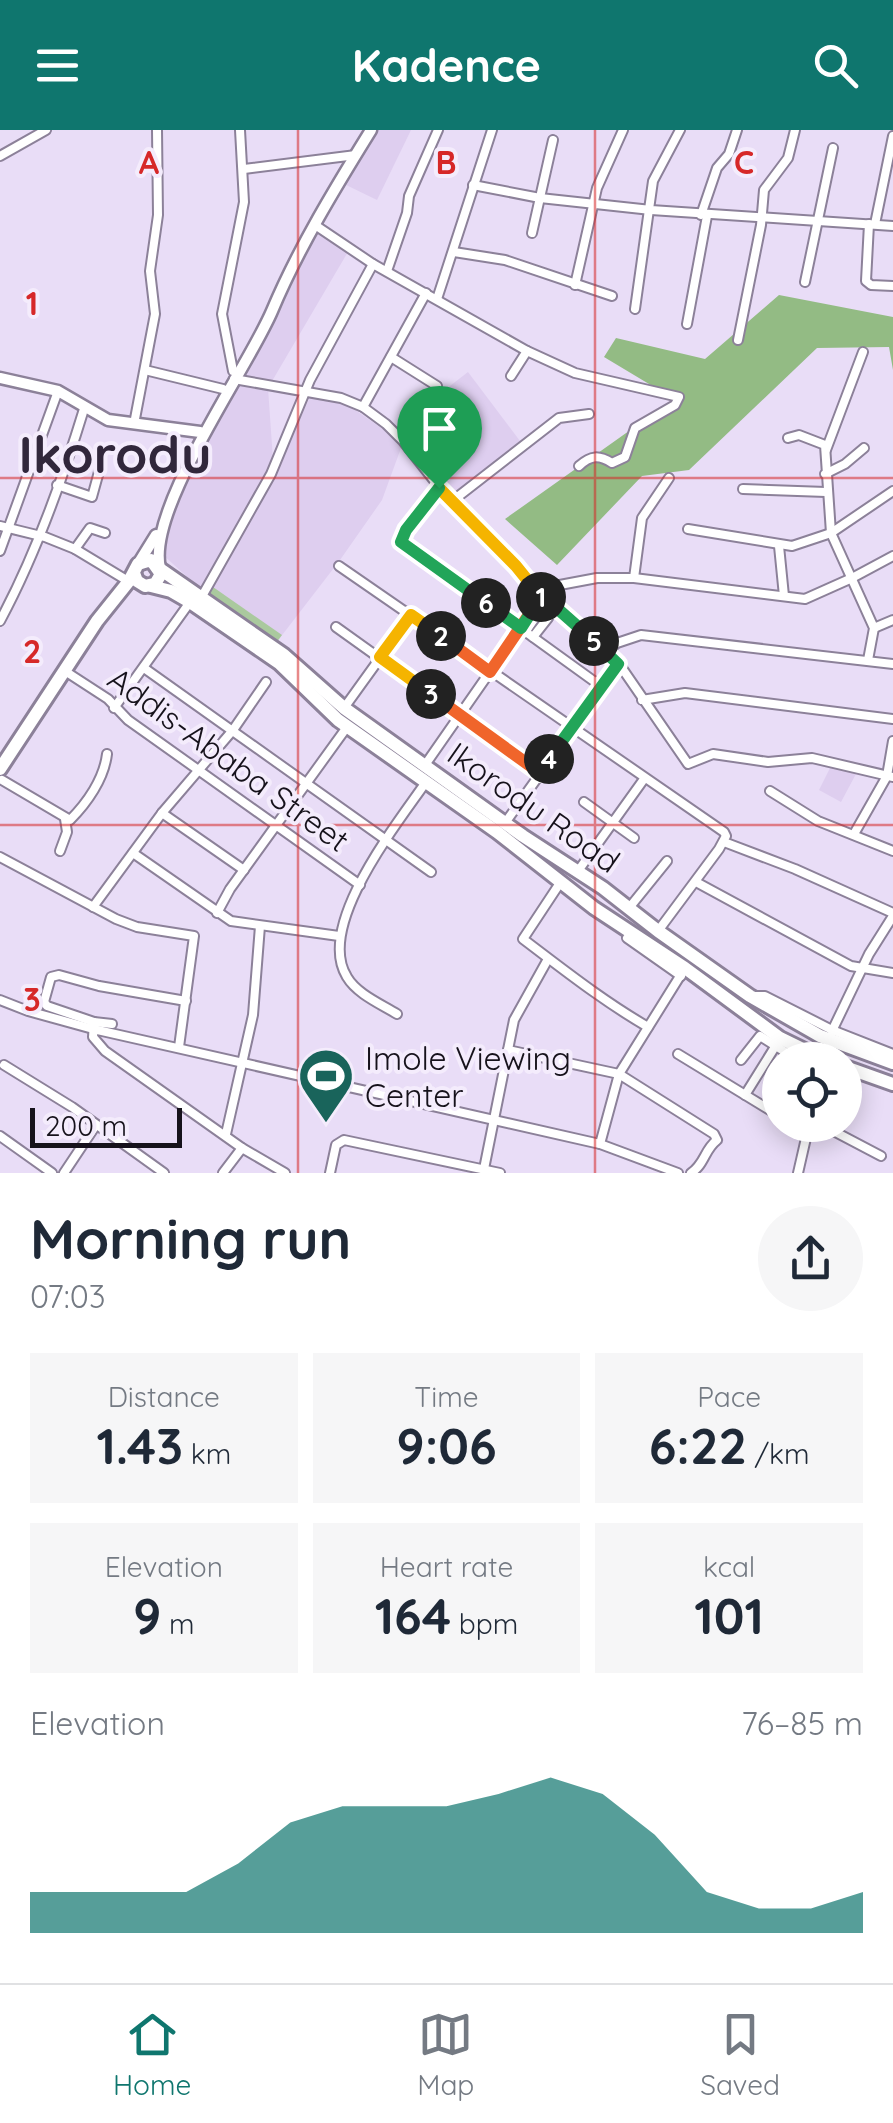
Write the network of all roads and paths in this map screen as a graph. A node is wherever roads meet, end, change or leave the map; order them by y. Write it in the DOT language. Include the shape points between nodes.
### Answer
graph roads {
  1 [pos="46,130"];
  2 [pos="157,130"];
  3 [pos="240,130"];
  4 [pos="371,130"];
  5 [pos="438,130"];
  6 [pos="492,130"];
  7 [pos="623,130"];
  8 [pos="680,130"];
  9 [pos="737,130"];
  10 [pos="795,130"];
  11 [pos="893,136"];
  12 [pos="553,140"];
  13 [pos="833,148"];
  14 [pos="356,155"];
  15 [pos="0,156"];
  16 [pos="244,170"];
  17 [pos="473,185"];
  18 [pos="540,198"];
  19 [pos="594,203"];
  20 [pos="651,210"];
  21 [pos="704,215"];
  22 [pos="760,219"];
  23 [pos="817,222"];
  24 [pos="316,224"];
  25 [pos="872,224"];
  26 [pos="893,226"];
  27 [pos="532,232"];
  28 [pos="454,252"];
  29 [pos="374,264"];
  30 [pos="387,271"];
  31 [pos="805,282"];
  32 [pos="576,285"];
  33 [pos="893,286"];
  34 [pos="426,293"];
  35 [pos="612,296"];
  36 [pos="437,299"];
  37 [pos="635,309"];
  38 [pos="687,324"];
  39 [pos="738,340"];
  40 [pos="527,351"];
  41 [pos="862,352"];
  42 [pos="390,357"];
  43 [pos="145,370"];
  44 [pos="234,375"];
  45 [pos="511,376"];
  46 [pos="0,378"];
  47 [pos="437,386"];
  48 [pos="223,390"];
  49 [pos="306,390"];
  50 [pos="58,391"];
  51 [pos="364,406"];
  52 [pos="84,409"];
  53 [pos="589,414"];
  54 [pos="134,424"];
  55 [pos="200,432"];
  56 [pos="788,438"];
  57 [pos="864,448"];
  58 [pos="826,450"];
  59 [pos="579,466"];
  60 [pos="100,468"];
  61 [pos="825,474"];
  62 [pos="669,478"];
  63 [pos="57,485"];
  64 [pos="439,488"];
  65 [pos="743,489"];
  66 [pos="893,491"];
  67 [pos="826,492"];
  68 [pos="451,502"];
  69 [pos="4,528"];
  70 [pos="688,530"];
  71 [pos="105,532"];
  72 [pos="831,532"];
  73 [pos="159,533"];
  74 [pos="40,536"];
  75 [pos="779,546"];
  76 [pos="74,549"];
  77 [pos="0,551"];
  78 [pos="893,556"];
  79 [pos="339,566"];
  80 [pos="160,569"];
  81 [pos="134,573"];
  82 [pos="634,578"];
  83 [pos="852,578"];
  84 [pos="148,586"];
  85 [pos="542,595"];
  86 [pos="784,596"];
  87 [pos="196,600"];
  88 [pos="411,615"];
  89 [pos="548,618"];
  90 [pos="893,620"];
  91 [pos="0,621"];
  92 [pos="336,627"];
  93 [pos="521,628"];
  94 [pos="874,628"];
  95 [pos="533,636"];
  96 [pos="608,651"];
  97 [pos="380,657"];
  98 [pos="868,660"];
  99 [pos="618,664"];
  100 [pos="893,664"];
  101 [pos="144,668"];
  102 [pos="490,672"];
  103 [pos="68,673"];
  104 [pos="266,682"];
  105 [pos="602,687"];
  106 [pos="642,700"];
  107 [pos="114,708"];
  108 [pos="344,708"];
  109 [pos="460,715"];
  110 [pos="893,719"];
  111 [pos="347,727"];
  112 [pos="233,730"];
  113 [pos="571,730"];
  114 [pos="28,731"];
  115 [pos="893,741"];
  116 [pos="106,754"];
  117 [pos="892,754"];
  118 [pos="424,765"];
  119 [pos="199,769"];
  120 [pos="540,773"];
  121 [pos="890,776"];
  122 [pos="1,777"];
  123 [pos="644,779"];
  124 [pos="426,782"];
  125 [pos="305,785"];
  126 [pos="770,791"];
  127 [pos="584,802"];
  128 [pos="162,813"];
  129 [pos="65,819"];
  130 [pos="613,822"];
  131 [pos="505,823"];
  132 [pos="276,826"];
  133 [pos="854,834"];
  134 [pos="634,838"];
  135 [pos="386,841"];
  136 [pos="724,842"];
  137 [pos="60,851"];
  138 [pos="893,851"];
  139 [pos="132,853"];
  140 [pos="0,857"];
  141 [pos="667,861"];
  142 [pos="244,870"];
  143 [pos="578,871"];
  144 [pos="431,872"];
  145 [pos="696,882"];
  146 [pos="560,884"];
  147 [pos="360,885"];
  148 [pos="604,888"];
  149 [pos="93,907"];
  150 [pos="594,908"];
  151 [pos="629,908"];
  152 [pos="217,912"];
  153 [pos="893,914"];
  154 [pos="260,926"];
  155 [pos="658,931"];
  156 [pos="339,936"];
  157 [pos="627,938"];
  158 [pos="548,959"];
  159 [pos="861,969"];
  160 [pos="683,972"];
  161 [pos="893,973"];
  162 [pos="750,996"];
  163 [pos="0,1000"];
  164 [pos="186,1001"];
  165 [pos="397,1014"];
  166 [pos="112,1024"];
  167 [pos="797,1024"];
  168 [pos="94,1025"];
  169 [pos="648,1027"];
  170 [pos="830,1034"];
  171 [pos="778,1042"];
  172 [pos="792,1042"];
  173 [pos="178,1047"];
  174 [pos="508,1050"];
  175 [pos="678,1054"];
  176 [pos="893,1054"];
  177 [pos="741,1060"];
  178 [pos="244,1062"];
  179 [pos="893,1064"];
  180 [pos="4,1065"];
  181 [pos="762,1067"];
  182 [pos="862,1073"];
  183 [pos="619,1074"];
  184 [pos="893,1084"];
  185 [pos="745,1094"];
  186 [pos="762,1104"];
  187 [pos="493,1119"];
  188 [pos="96,1124"];
  189 [pos="226,1134"];
  190 [pos="0,1136"];
  191 [pos="804,1142"];
  192 [pos="854,1142"];
  193 [pos="600,1144"];
  194 [pos="242,1148"];
  195 [pos="881,1156"];
  196 [pos="484,1169"];
  197 [pos="52,1173"];
  198 [pos="64,1173"];
  199 [pos="164,1173"];
  200 [pos="224,1173"];
  201 [pos="285,1173"];
  202 [pos="330,1173"];
  203 [pos="500,1173"];
  204 [pos="678,1173"];
  205 [pos="691,1173"];
  206 [pos="798,1173"];
  1 -- 15 [label="street"];
  2 -- 43 [label="street" via="154,314"];
  3 -- 16 [label="street"];
  4 -- 14 [label="main road"];
  5 -- 30 [label="street"];
  6 -- 17 [label="street"];
  7 -- 19 [label="street"];
  8 -- 20 [label="street" via="653,181"];
  9 -- 21 [label="street"];
  10 -- 22 [label="street" via="788,158 764,190"];
  11 -- 25 [label="street"];
  12 -- 18 [label="street"];
  13 -- 23 [label="street"];
  14 -- 16 [label="street"];
  14 -- 24 [label="main road"];
  16 -- 44 [label="street" via="240,233 222,314"];
  17 -- 18 [label="street"];
  17 -- 28 [label="street"];
  18 -- 19 [label="street"];
  18 -- 27 [label="street"];
  19 -- 20 [label="street"];
  19 -- 32 [label="street"];
  20 -- 21 [label="street"];
  20 -- 37 [label="street"];
  21 -- 22 [label="street"];
  21 -- 38 [label="street"];
  22 -- 23 [label="street"];
  22 -- 39 [label="street"];
  23 -- 25 [label="street"];
  23 -- 31 [label="street"];
  24 -- 29 [label="street"];
  24 -- 44 [label="main road"];
  25 -- 26 [label="street"];
  25 -- 33 [label="street" via="866,281"];
  28 -- 32 [label="street" via="505,260"];
  28 -- 36 [label="street"];
  29 -- 30 [label="street"];
  29 -- 49 [label="street"];
  30 -- 34 [label="street"];
  32 -- 35 [label="street"];
  34 -- 36 [label="street"];
  34 -- 42 [label="street"];
  36 -- 40 [label="street"];
  40 -- 45 [label="street"];
  40 -- 59 [label="street" via="575,373 680,398 634,428 625,457 612,463 590,457"];
  41 -- 58 [label="street"];
  42 -- 47 [label="street"];
  42 -- 51 [label="street"];
  43 -- 48 [label="street"];
  43 -- 54 [label="street"];
  44 -- 48 [label="main road"];
  44 -- 49 [label="street"];
  44 -- 73 [label="main road"];
  46 -- 50 [label="main road"];
  48 -- 55 [label="main road"];
  49 -- 51 [label="street"];
  49 -- 87 [label="street" via="271,474"];
  50 -- 52 [label="main road"];
  50 -- 69 [label="street"];
  51 -- 64 [label="street" via="404,441"];
  52 -- 54 [label="main road"];
  52 -- 63 [label="street"];
  53 -- 68 [label="street" via="559,418"];
  54 -- 55 [label="main road"];
  55 -- 73 [label="main road"];
  56 -- 58 [label="street" via="809,438"];
  57 -- 61 [label="street"];
  58 -- 61 [label="street"];
  60 -- 63 [label="street" via="92,497"];
  61 -- 67 [label="street"];
  62 -- 82 [label="street" via="642,518"];
  63 -- 74 [label="street"];
  64 -- 68 [label="street"];
  64 -- 93 [label="street" via="401,542"];
  65 -- 67 [label="street"];
  66 -- 72 [label="street"];
  67 -- 72 [label="street"];
  68 -- 85 [label="street"];
  69 -- 74 [label="street"];
  69 -- 77 [label="street"];
  70 -- 75 [label="street"];
  71 -- 76 [label="street" via="90,528"];
  72 -- 75 [label="street"];
  72 -- 83 [label="street"];
  73 -- 80 [label="main road"];
  73 -- 81 [label="main road"];
  74 -- 76 [label="street"];
  74 -- 91 [label="street"];
  75 -- 86 [label="street"];
  76 -- 81 [label="street"];
  78 -- 83 [label="street"];
  79 -- 88 [label="street"];
  80 -- 81 [label="highway" via="151,560"];
  80 -- 84 [label="highway" via="158,581"];
  80 -- 87 [label="highway, Ikorodu Road"];
  81 -- 84 [label="highway"];
  81 -- 114 [label="highway"];
  82 -- 85 [label="street" via="566,582"];
  82 -- 86 [label="street"];
  83 -- 86 [label="street" via="804,599"];
  83 -- 94 [label="street"];
  84 -- 87 [label="highway, Ikorodu Road"];
  84 -- 103 [label="highway" via="118,602"];
  85 -- 93 [label="street"];
  85 -- 96 [label="street"];
  87 -- 101 [label="street"];
  87 -- 108 [label="highway, Ikorodu Road" via="284,654"];
  87 -- 111 [label="highway, Ikorodu Road" via="294,674"];
  88 -- 97 [label="street"];
  88 -- 102 [label="street"];
  89 -- 95 [label="street"];
  90 -- 94 [label="street"];
  92 -- 97 [label="street"];
  93 -- 95 [label="street"];
  93 -- 102 [label="street"];
  94 -- 98 [label="street"];
  95 -- 105 [label="street"];
  96 -- 98 [label="street" via="641,635"];
  96 -- 99 [label="street"];
  97 -- 108 [label="street"];
  97 -- 109 [label="street"];
  98 -- 100 [label="street"];
  99 -- 105 [label="street"];
  99 -- 106 [label="street"];
  101 -- 107 [label="street"];
  101 -- 112 [label="street"];
  102 -- 109 [label="street"];
  102 -- 113 [label="street"];
  103 -- 107 [label="street, Addis-Ababa Street"];
  103 -- 114 [label="highway"];
  104 -- 112 [label="street"];
  105 -- 113 [label="street"];
  106 -- 110 [label="street" via="685,693"];
  106 -- 121 [label="street" via="688,764 713,754 768,762 812,758"];
  107 -- 119 [label="street, Addis-Ababa Street"];
  108 -- 118 [label="highway, Ikorodu Road"];
  109 -- 118 [label="street"];
  109 -- 120 [label="street"];
  111 -- 124 [label="highway, Ikorodu Road"];
  111 -- 125 [label="street"];
  112 -- 119 [label="street"];
  112 -- 125 [label="street"];
  113 -- 120 [label="street"];
  113 -- 123 [label="street"];
  114 -- 122 [label="highway"];
  115 -- 117 [label="street"];
  116 -- 129 [label="street" via="91,794"];
  117 -- 121 [label="street"];
  118 -- 131 [label="highway, Ikorodu Road"];
  119 -- 128 [label="street"];
  119 -- 132 [label="street, Addis-Ababa Street"];
  120 -- 131 [label="street"];
  121 -- 133 [label="street"];
  122 -- 129 [label="street"];
  123 -- 130 [label="street"];
  123 -- 136 [label="street" via="724,832"];
  124 -- 135 [label="street"];
  124 -- 146 [label="highway, Ikorodu Road"];
  125 -- 132 [label="street"];
  125 -- 135 [label="street"];
  126 -- 133 [label="street"];
  127 -- 130 [label="street"];
  128 -- 139 [label="street"];
  128 -- 142 [label="street"];
  129 -- 137 [label="street"];
  130 -- 134 [label="street"];
  130 -- 143 [label="street"];
  131 -- 143 [label="highway, Ikorodu Road"];
  132 -- 142 [label="street"];
  132 -- 147 [label="street, Addis-Ababa Street"];
  133 -- 138 [label="street"];
  135 -- 144 [label="street"];
  135 -- 147 [label="street"];
  136 -- 145 [label="street"];
  136 -- 153 [label="street"];
  139 -- 149 [label="street"];
  139 -- 152 [label="street"];
  140 -- 149 [label="street"];
  141 -- 151 [label="street"];
  142 -- 152 [label="street"];
  143 -- 148 [label="highway, Ikorodu Road"];
  145 -- 155 [label="street"];
  145 -- 159 [label="street"];
  146 -- 150 [label="highway, Ikorodu Road"];
  146 -- 158 [label="street" via="523,936"];
  147 -- 156 [label="street"];
  148 -- 150 [label="highway" via="608,903"];
  148 -- 151 [label="highway, Ikorodu Road"];
  149 -- 164 [label="street" via="136,927 194,936"];
  150 -- 160 [label="highway, Ikorodu Road"];
  151 -- 155 [label="highway, Ikorodu Road"];
  152 -- 154 [label="street" via="231,922"];
  153 -- 159 [label="street"];
  154 -- 156 [label="street"];
  154 -- 178 [label="street"];
  155 -- 162 [label="highway, Ikorodu Road"];
  156 -- 165 [label="street" via="349,981"];
  157 -- 160 [label="street"];
  158 -- 169 [label="street"];
  158 -- 174 [label="street" via="514,1020"];
  159 -- 161 [label="street"];
  159 -- 170 [label="street"];
  160 -- 169 [label="street"];
  160 -- 171 [label="highway, Ikorodu Road"];
  162 -- 167 [label="highway, Ikorodu Road"];
  162 -- 170 [label="street" via="765,996"];
  163 -- 168 [label="street"];
  164 -- 168 [label="street" via="52,977 45,1004"];
  164 -- 173 [label="street"];
  166 -- 168 [label="street"];
  167 -- 170 [label="highway, Ikorodu Road"];
  167 -- 172 [label="highway" via="788,1033"];
  168 -- 173 [label="street"];
  168 -- 189 [label="street" via="93,1037 105,1050"];
  169 -- 183 [label="street"];
  170 -- 176 [label="street"];
  170 -- 179 [label="highway, Ikorodu Road"];
  171 -- 177 [label="street" via="758,1036"];
  173 -- 178 [label="street"];
  174 -- 183 [label="street"];
  174 -- 187 [label="street"];
  175 -- 185 [label="street"];
  178 -- 187 [label="street"];
  178 -- 189 [label="street"];
  180 -- 188 [label="street"];
  181 -- 185 [label="street"];
  182 -- 184 [label="highway"];
  183 -- 193 [label="street"];
  183 -- 205 [label="street" via="717,1136"];
  185 -- 186 [label="street"];
  187 -- 193 [label="street"];
  187 -- 196 [label="street"];
  188 -- 198 [label="street"];
  188 -- 199 [label="street"];
  189 -- 194 [label="street"];
  190 -- 197 [label="street"];
  191 -- 206 [label="street"];
  192 -- 195 [label="street"];
  193 -- 204 [label="street"];
  194 -- 200 [label="street"];
  194 -- 201 [label="street"];
  196 -- 202 [label="street" via="344,1140 336,1145"];
  196 -- 203 [label="street"];
}
